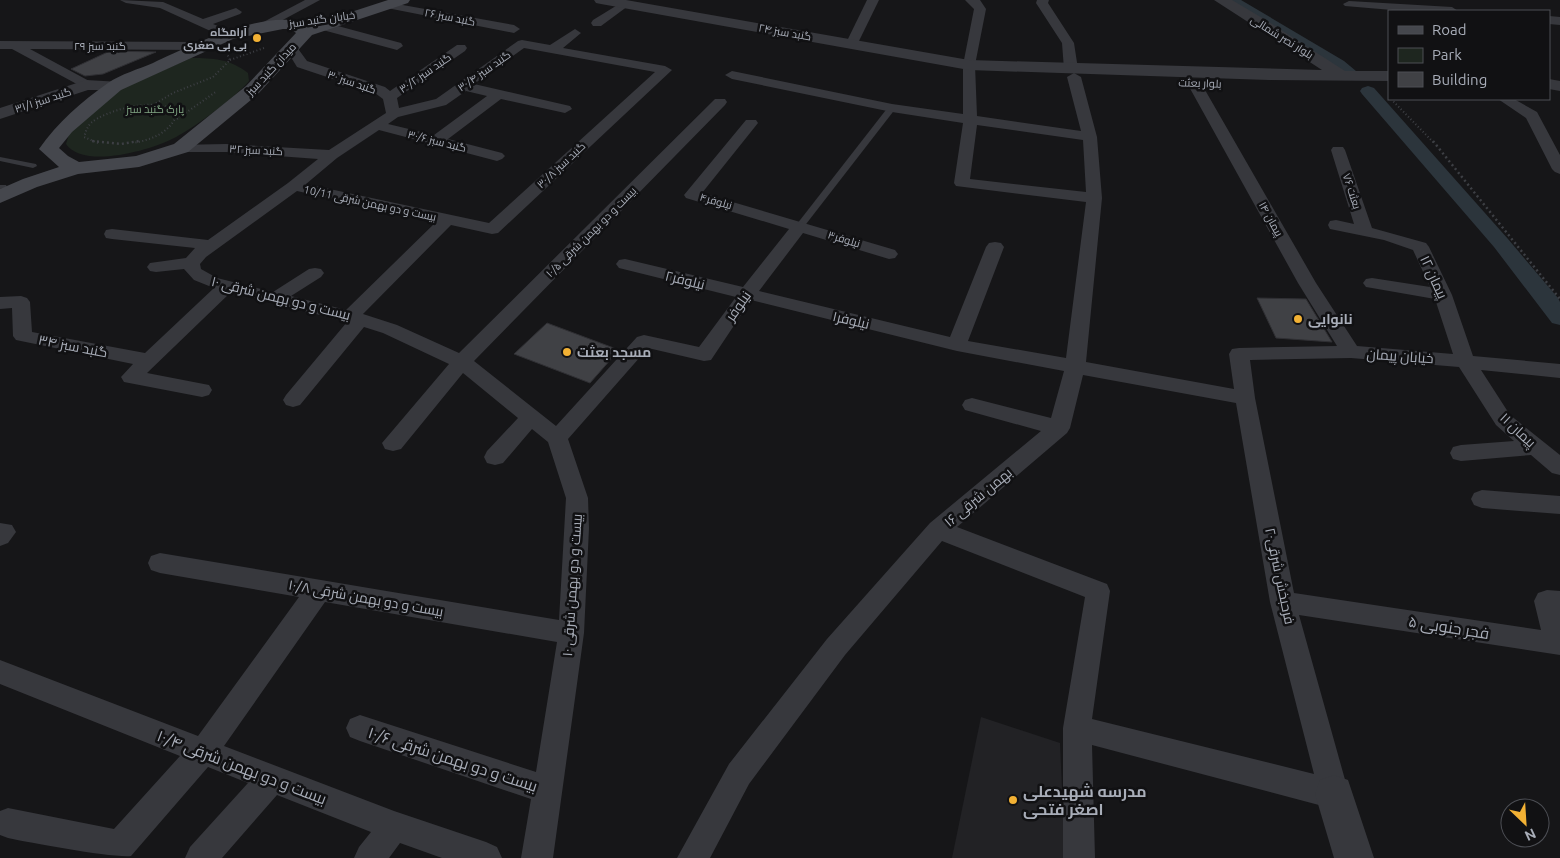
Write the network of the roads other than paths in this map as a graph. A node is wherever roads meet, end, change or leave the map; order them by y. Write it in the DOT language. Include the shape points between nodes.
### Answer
graph roads {
  1 [pos="126,0"];
  2 [pos="314,0"];
  3 [pos="403,0"];
  4 [pos="601,0"];
  5 [pos="970,0"];
  6 [pos="1043,0"];
  7 [pos="1221,0"];
  8 [pos="1251,0"];
  9 [pos="869,2"];
  10 [pos="169,3"];
  11 [pos="624,4"];
  12 [pos="1349,4"];
  13 [pos="386,5"];
  14 [pos="1412,6"];
  15 [pos="1444,10"];
  16 [pos="236,12"];
  17 [pos="361,13"];
  18 [pos="1274,13"];
  19 [pos="203,23"];
  20 [pos="597,23"];
  21 [pos="283,24"];
  22 [pos="323,26"];
  23 [pos="260,27"];
  24 [pos="514,29"];
  25 [pos="306,32"];
  26 [pos="576,33"];
  27 [pos="228,35"];
  28 [pos="852,43"];
  29 [pos="0,45"];
  30 [pos="14,45"];
  31 [pos="397,46"];
  32 [pos="197,48"];
  33 [pos="460,48"];
  34 [pos="292,49"];
  35 [pos="552,50"];
  36 [pos="0,51"];
  37 [pos="1345,58"];
  38 [pos="969,65"];
  39 [pos="665,70"];
  40 [pos="1072,73"];
  41 [pos="732,75"];
  42 [pos="1342,76"];
  43 [pos="1369,76"];
  44 [pos="1388,76"];
  45 [pos="1194,83"];
  46 [pos="86,85"];
  47 [pos="115,86"];
  48 [pos="463,86"];
  49 [pos="1388,86"];
  50 [pos="498,94"];
  51 [pos="390,97"];
  52 [pos="1507,100"];
  53 [pos="720,102"];
  54 [pos="892,108"];
  55 [pos="565,110"];
  56 [pos="0,113"];
  57 [pos="393,114"];
  58 [pos="970,120"];
  59 [pos="751,123"];
  60 [pos="376,125"];
  61 [pos="1090,137"];
  62 [pos="436,141"];
  63 [pos="180,148"];
  64 [pos="49,149"];
  65 [pos="1338,150"];
  66 [pos="332,155"];
  67 [pos="497,156"];
  68 [pos="0,159"];
  69 [pos="33,166"];
  70 [pos="76,168"];
  71 [pos="1560,169"];
  72 [pos="294,186"];
  73 [pos="1,190"];
  74 [pos="1094,198"];
  75 [pos="447,220"];
  76 [pos="1336,225"];
  77 [pos="800,226"];
  78 [pos="1365,231"];
  79 [pos="112,234"];
  80 [pos="210,245"];
  81 [pos="996,247"];
  82 [pos="888,254"];
  83 [pos="191,263"];
  84 [pos="625,264"];
  85 [pos="156,267"];
  86 [pos="315,273"];
  87 [pos="1372,283"];
  88 [pos="227,286"];
  89 [pos="746,295"];
  90 [pos="1443,295"];
  91 [pos="277,297"];
  92 [pos="0,303"];
  93 [pos="355,317"];
  94 [pos="958,345"];
  95 [pos="1351,352"];
  96 [pos="1239,354"];
  97 [pos="148,360"];
  98 [pos="1465,361"];
  99 [pos="462,362"];
  100 [pos="1075,368"];
  101 [pos="1560,371"];
  102 [pos="202,390"];
  103 [pos="1245,398"];
  104 [pos="293,400"];
  105 [pos="972,405"];
  106 [pos="531,416"];
  107 [pos="1059,428"];
  108 [pos="557,438"];
  109 [pos="393,443"];
  110 [pos="1537,448"];
  111 [pos="1461,453"];
  112 [pos="495,457"];
  113 [pos="1560,467"];
  114 [pos="1482,499"];
  115 [pos="1560,505"];
  116 [pos="938,530"];
  117 [pos="0,532"];
  118 [pos="0,536"];
  119 [pos="160,563"];
  120 [pos="318,590"];
  121 [pos="1284,602"];
  122 [pos="1560,602"];
  123 [pos="571,633"];
  124 [pos="0,672"];
  125 [pos="360,728"];
  126 [pos="1077,728"];
  127 [pos="204,752"];
  128 [pos="272,779"];
  129 [pos="547,790"];
  130 [pos="1334,794"];
  131 [pos="3,824"];
  132 [pos="394,826"];
  133 [pos="201,858"];
  134 [pos="370,858"];
  135 [pos="486,858"];
  136 [pos="537,858"];
  137 [pos="693,858"];
  138 [pos="1079,858"];
  139 [pos="1354,858"];
  1 -- 10 [label="street"];
  2 -- 23 [label="street"];
  3 -- 13 [label="main road, خیابان گنبد سبز"];
  4 -- 11 [label="street, گنبد سبز ۲۴"];
  5 -- 38 [label="street" via="980,9"];
  6 -- 40 [label="street" via="1068,43"];
  7 -- 42 [label="street, بلوار نصر شمالی" via="1264,24"];
  8 -- 18 [label="street, بلوار نصر شمالی"];
  9 -- 28 [label="street"];
  10 -- 19 [label="street"];
  11 -- 20 [label="street"];
  11 -- 28 [label="street, گنبد سبز ۲۴"];
  12 -- 14 [label="street"];
  13 -- 17 [label="main road, خیابان گنبد سبز"];
  13 -- 24 [label="street, گنبد سبز ۲۶"];
  14 -- 15 [label="street"];
  16 -- 19 [label="street"];
  17 -- 21 [label="main road, خیابان گنبد سبز"];
  17 -- 22 [label="main road, خیابان گنبد سبز"];
  19 -- 27 [label="street"];
  21 -- 23 [label="main road, میدان گنبد سبز"];
  21 -- 25 [label="main road, میدان گنبد سبز" via="295,25"];
  22 -- 25 [label="main road, خیابان گنبد سبز"];
  22 -- 31 [label="street"];
  23 -- 27 [label="main road, میدان گنبد سبز"];
  25 -- 34 [label="main road, میدان گنبد سبز"];
  26 -- 35 [label="street"];
  27 -- 32 [label="main road, میدان گنبد سبز"];
  28 -- 38 [label="street, گنبد سبز ۲۴"];
  29 -- 30 [label="street, گنبد سبز ۲۹"];
  30 -- 32 [label="street, گنبد سبز ۲۹"];
  30 -- 36 [label="street"];
  30 -- 46 [label="street"];
  32 -- 47 [label="main road, میدان گنبد سبز"];
  33 -- 51 [label="street, گنبد سبز ۳۰/۲"];
  34 -- 51 [label="street, گنبد سبز ۳۰" via="302,64 380,90"];
  34 -- 63 [label="main road, میدان گنبد سبز" via="247,95"];
  35 -- 39 [label="street, گنبد سبز ۳۰/۴"];
  35 -- 48 [label="street, گنبد سبز ۳۰/۴" via="522,44"];
  37 -- 43 [label="street"];
  38 -- 40 [label="street, بلوار بعثت"];
  38 -- 58 [label="street"];
  39 -- 75 [label="street, گنبد سبز ۳۰/۸" via="492,229"];
  40 -- 42 [label="street, بلوار بعثت"];
  40 -- 45 [label="street, بلوار بعثت" via="1099,81"];
  40 -- 61 [label="street"];
  41 -- 54 [label="street"];
  42 -- 43 [label="street, بلوار بعثت"];
  43 -- 44 [label="street, بلوار بعثت"];
  45 -- 49 [label="street, بلوار بعثت"];
  45 -- 95 [label="street, پیمان ۱۴" via="1307,283"];
  46 -- 47 [label="street"];
  46 -- 56 [label="street, گنبد سبز ۳۱/۱"];
  47 -- 64 [label="main road, میدان گنبد سبز" via="65,128"];
  48 -- 50 [label="street"];
  48 -- 57 [label="street, گنبد سبز ۳۰/۴" via="441,102"];
  50 -- 55 [label="street"];
  50 -- 62 [label="street"];
  51 -- 57 [label="street, گنبد سبز ۳۰"];
  52 -- 71 [label="street" via="1532,115"];
  53 -- 99 [label="street, بیست و دو بهمن شرقی ۱۰/۵"];
  54 -- 58 [label="street"];
  54 -- 77 [label="lane, نیلوفر"];
  57 -- 60 [label="street"];
  58 -- 61 [label="street"];
  58 -- 74 [label="street" via="962,183"];
  59 -- 77 [label="street, نیلوفر۴" via="692,194"];
  60 -- 62 [label="street, گنبد سبز ۳۰/۶"];
  60 -- 66 [label="street"];
  61 -- 74 [label="street"];
  62 -- 67 [label="street, گنبد سبز ۳۰/۶"];
  63 -- 66 [label="street, گنبد سبز ۳۲"];
  63 -- 70 [label="main road, میدان گنبد سبز" via="140,161"];
  64 -- 69 [label="main road"];
  64 -- 70 [label="main road"];
  65 -- 78 [label="street, بعثت ۷۶"];
  66 -- 72 [label="street"];
  68 -- 69 [label="lane"];
  69 -- 73 [label="main road"];
  70 -- 73 [label="main road"];
  72 -- 75 [label="street, بیست و دو بهمن شرقی 10/11"];
  72 -- 80 [label="street"];
  74 -- 100 [label="street"];
  75 -- 93 [label="street"];
  76 -- 78 [label="street, پیمان ۱۲"];
  77 -- 82 [label="street, نیلوفر۳"];
  77 -- 89 [label="street, نیلوفر"];
  78 -- 90 [label="street, پیمان ۱۲" via="1420,247"];
  79 -- 80 [label="street"];
  80 -- 83 [label="street"];
  81 -- 94 [label="street"];
  83 -- 85 [label="street"];
  83 -- 88 [label="street, بیست و دو بهمن شرقی ۱۰" via="197,275"];
  84 -- 89 [label="street, نیلوفر۲"];
  86 -- 91 [label="street"];
  87 -- 90 [label="street"];
  88 -- 91 [label="street, بیست و دو بهمن شرقی ۱۰"];
  88 -- 97 [label="street"];
  89 -- 94 [label="street, نیلوفر۱"];
  89 -- 108 [label="street, نیلوفر" via="704,355 644,341"];
  90 -- 98 [label="street, پیمان ۱۲"];
  91 -- 93 [label="street, بیست و دو بهمن شرقی ۱۰"];
  92 -- 97 [label="street, گنبد سبز ۳۴" via="21,302 23,336"];
  93 -- 99 [label="street, بیست و دو بهمن شرقی ۱۰" via="390,329"];
  93 -- 104 [label="street"];
  94 -- 100 [label="street, نیلوفر۱"];
  95 -- 96 [label="street, خیابان پیمان"];
  95 -- 98 [label="street, خیابان پیمان"];
  96 -- 103 [label="street, فرحبخش شرقی۲۰"];
  97 -- 102 [label="street" via="132,377"];
  98 -- 101 [label="street, خیابان پیمان"];
  98 -- 110 [label="street, پیمان ۱۱" via="1503,420"];
  99 -- 106 [label="street, بیست و دو بهمن شرقی ۱۰"];
  99 -- 109 [label="street, بیست و دو بهمن شرقی ۱۰/۵"];
  100 -- 103 [label="street, نیلوفر۱"];
  100 -- 107 [label="street"];
  103 -- 121 [label="street, فرحبخش شرقی۲۰"];
  105 -- 107 [label="street"];
  106 -- 108 [label="street, بیست و دو بهمن شرقی ۱۰"];
  106 -- 112 [label="street"];
  107 -- 116 [label="street, بهمن شرقی ۱۶"];
  108 -- 123 [label="street, بیست و دو بهمن شرقی ۱۰" via="577,498"];
  110 -- 111 [label="street"];
  110 -- 113 [label="street, پیمان ۱۱"];
  114 -- 115 [label="street"];
  116 -- 126 [label="street" via="1098,591"];
  116 -- 137 [label="street, بهمن شرقی ۱۶" via="836,647 739,774"];
  117 -- 118 [label="street" via="4,532"];
  119 -- 120 [label="street, بیست و دو بهمن شرقی ۱۰/۸"];
  120 -- 123 [label="street, بیست و دو بهمن شرقی ۱۰/۸"];
  120 -- 127 [label="street"];
  121 -- 122 [label="street, فجر جنوبی ۵" via="1558,644 1547,601"];
  121 -- 130 [label="street, فرحبخش شرقی۲۰"];
  123 -- 129 [label="street, بیست و دو بهمن شرقی ۱۰"];
  124 -- 127 [label="street, بیست و دو بهمن شرقی ۱۰/۴"];
  125 -- 129 [label="street, بیست و دو بهمن شرقی ۱۰/۶"];
  126 -- 130 [label="street"];
  126 -- 138 [label="street"];
  127 -- 128 [label="street, بیست و دو بهمن شرقی ۱۰/۴"];
  127 -- 131 [label="street" via="120,845"];
  128 -- 132 [label="street, بیست و دو بهمن شرقی ۱۰/۴"];
  128 -- 133 [label="street"];
  129 -- 136 [label="street, بیست و دو بهمن شرقی ۱۰"];
  130 -- 139 [label="street, فرحبخش شرقی۲۰"];
  132 -- 134 [label="street"];
  132 -- 135 [label="street, بیست و دو بهمن شرقی ۱۰/۴"];
}
